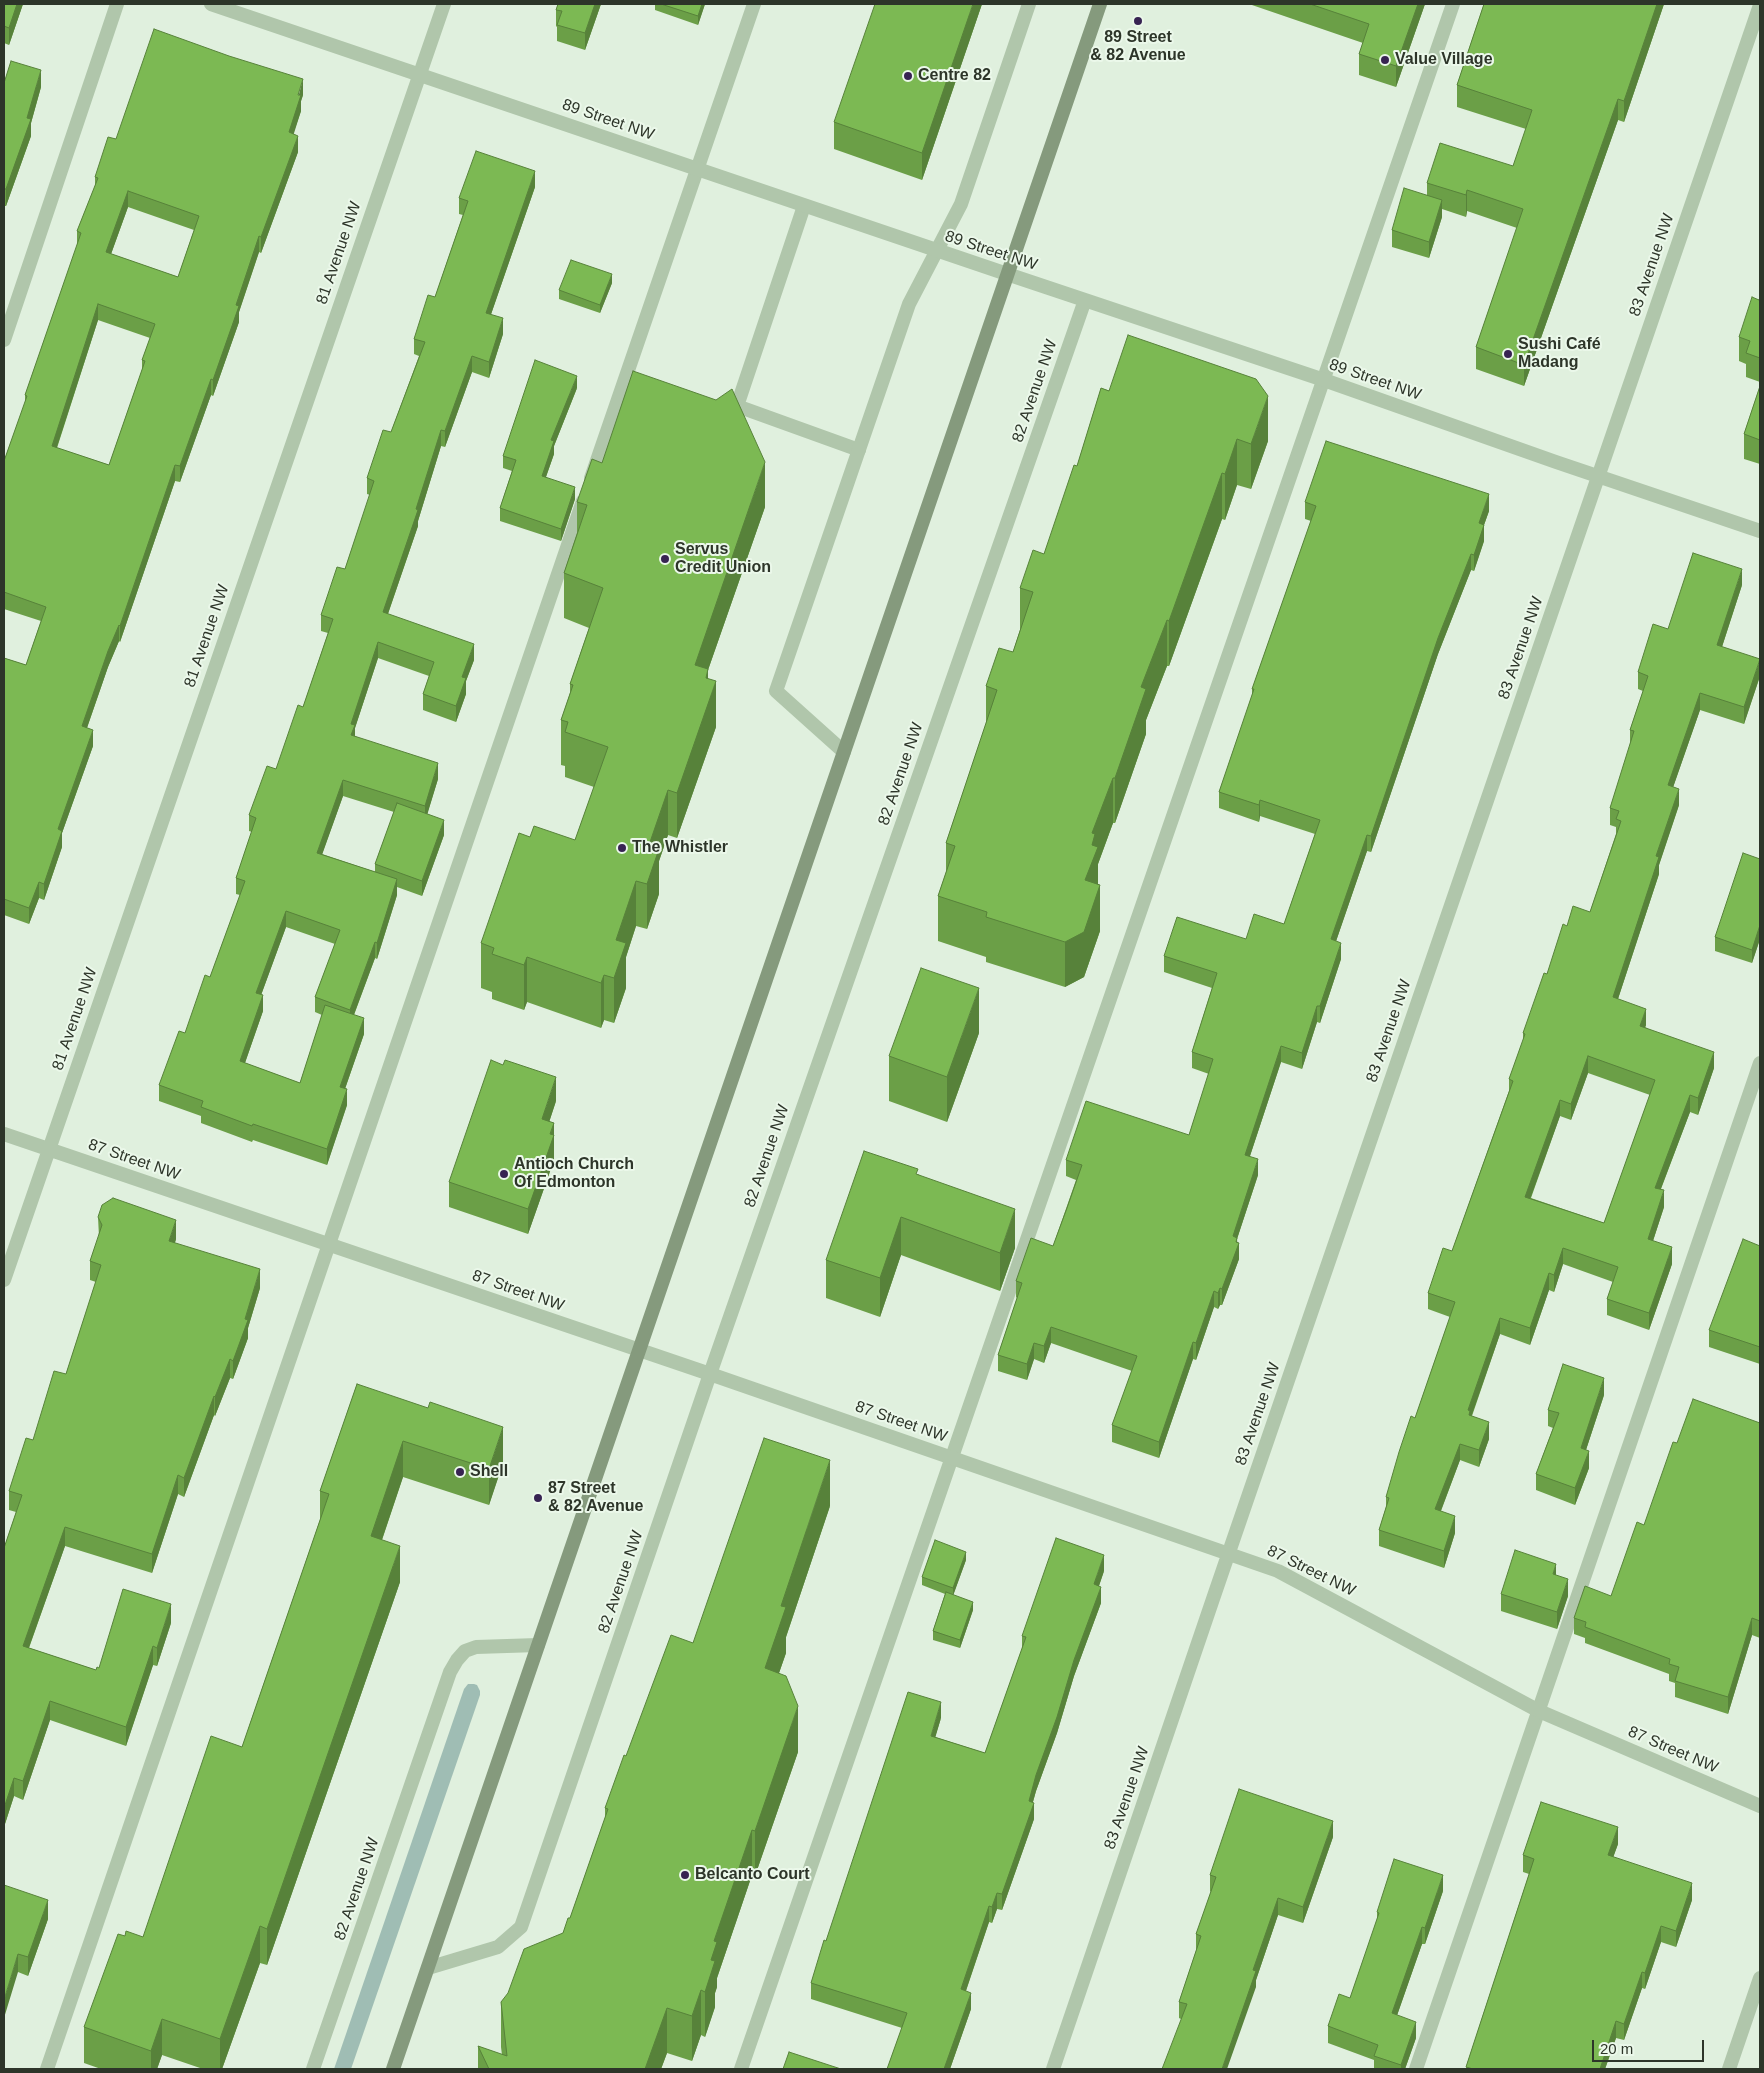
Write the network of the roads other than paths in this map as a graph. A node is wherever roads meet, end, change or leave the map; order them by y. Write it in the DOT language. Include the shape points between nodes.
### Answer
graph roads {
  1 [pos="117,4"];
  2 [pos="211,4"];
  3 [pos="444,4"];
  4 [pos="754,4"];
  5 [pos="1029,4"];
  6 [pos="1100,4"];
  7 [pos="1453,4"];
  8 [pos="1760,5"];
  9 [pos="420,75"];
  10 [pos="697,169"];
  11 [pos="804,206"];
  12 [pos="936,251"];
  13 [pos="1007,274"];
  14 [pos="1085,300"];
  15 [pos="4,340"];
  16 [pos="1324,380"];
  17 [pos="860,450"];
  18 [pos="1597,476"];
  19 [pos="1760,531"];
  20 [pos="844,752"];
  21 [pos="1760,1063"];
  22 [pos="4,1134"];
  23 [pos="49,1149"];
  24 [pos="329,1245"];
  25 [pos="4,1280"];
  26 [pos="639,1351"];
  27 [pos="710,1374"];
  28 [pos="952,1458"];
  29 [pos="1228,1554"];
  30 [pos="538,1645"];
  31 [pos="1539,1711"];
  32 [pos="1760,1806"];
  33 [pos="428,1968"];
  34 [pos="1760,1978"];
  35 [pos="47,2069"];
  36 [pos="313,2069"];
  37 [pos="393,2069"];
  38 [pos="741,2069"];
  39 [pos="1053,2069"];
  40 [pos="1416,2069"];
  41 [pos="1729,2069"];
  1 -- 15 [label="street"];
  2 -- 9 [label="street, 89 Street NW"];
  3 -- 9 [label="street, 81 Avenue NW"];
  4 -- 10 [label="street"];
  5 -- 12 [label="street" via="961,204"];
  6 -- 13 [label="main road"];
  7 -- 16 [label="street"];
  8 -- 18 [label="street, 83 Avenue NW"];
  9 -- 10 [label="street, 89 Street NW"];
  9 -- 23 [label="street, 81 Avenue NW"];
  10 -- 11 [label="street, 89 Street NW"];
  10 -- 24 [label="street"];
  11 -- 12 [label="street, 89 Street NW"];
  11 -- 17 [label="street" via="737,406"];
  12 -- 13 [label="street, 89 Street NW"];
  12 -- 17 [label="street" via="909,304"];
  13 -- 14 [label="street, 89 Street NW"];
  13 -- 20 [label="main road"];
  14 -- 16 [label="street, 89 Street NW"];
  14 -- 27 [label="street, 82 Avenue NW"];
  16 -- 18 [label="street, 89 Street NW"];
  16 -- 28 [label="street"];
  17 -- 20 [label="street" via="776,691"];
  18 -- 19 [label="street, 89 Street NW"];
  18 -- 29 [label="street, 83 Avenue NW"];
  20 -- 26 [label="main road"];
  21 -- 31 [label="street"];
  22 -- 23 [label="street, 87 Street NW"];
  23 -- 24 [label="street, 87 Street NW"];
  23 -- 25 [label="street, 81 Avenue NW"];
  24 -- 26 [label="street, 87 Street NW"];
  24 -- 35 [label="street"];
  26 -- 27 [label="street, 87 Street NW"];
  26 -- 30 [label="main road"];
  27 -- 28 [label="street, 87 Street NW"];
  27 -- 33 [label="street, 82 Avenue NW" via="521,1927 498,1947"];
  28 -- 29 [label="street, 87 Street NW"];
  28 -- 38 [label="street"];
  29 -- 31 [label="street, 87 Street NW" via="1278,1571"];
  29 -- 39 [label="street, 83 Avenue NW"];
  30 -- 33 [label="main road"];
  30 -- 36 [label="street, 82 Avenue NW" via="476,1647 465,1651 450,1672"];
  31 -- 32 [label="street, 87 Street NW"];
  31 -- 40 [label="street"];
  33 -- 37 [label="main road"];
  34 -- 41 [label="street"];
}
